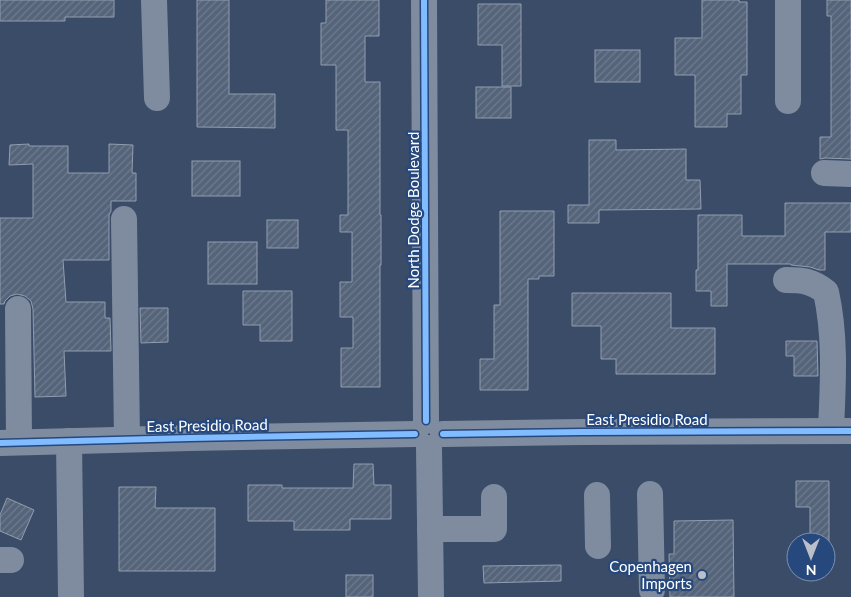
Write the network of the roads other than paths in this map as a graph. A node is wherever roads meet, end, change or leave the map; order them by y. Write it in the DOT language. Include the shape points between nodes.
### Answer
graph roads {
  1 [pos="154,0"];
  2 [pos="424,0"];
  3 [pos="788,0"];
  4 [pos="157,98"];
  5 [pos="788,101"];
  6 [pos="824,174"];
  7 [pos="851,174"];
  8 [pos="124,219"];
  9 [pos="786,280"];
  10 [pos="18,309"];
  11 [pos="841,430"];
  12 [pos="428,434"];
  13 [pos="126,440"];
  14 [pos="69,441"];
  15 [pos="10,443"];
  16 [pos="650,494"];
  17 [pos="596,495"];
  18 [pos="494,497"];
  19 [pos="430,529"];
  20 [pos="598,546"];
  21 [pos="652,590"];
  22 [pos="71,597"];
  23 [pos="431,597"];
  1 -- 4 [label="street"];
  2 -- 12 [label="street, North Dodge Boulevard"];
  3 -- 5 [label="street"];
  6 -- 7 [label="street"];
  8 -- 13 [label="street"];
  9 -- 11 [label="street" via="802,280 826,292 833,339 833,388"];
  10 -- 15 [label="street"];
  11 -- 12 [label="street, East Presidio Road"];
  12 -- 13 [label="street, East Presidio Road"];
  12 -- 19 [label="street, North Dodge Boulevard"];
  13 -- 14 [label="street, East Presidio Road"];
  14 -- 15 [label="street, East Presidio Road"];
  14 -- 22 [label="street"];
  16 -- 21 [label="street"];
  17 -- 20 [label="street"];
  18 -- 19 [label="street" via="495,539"];
  19 -- 23 [label="street, North Dodge Boulevard"];
}
